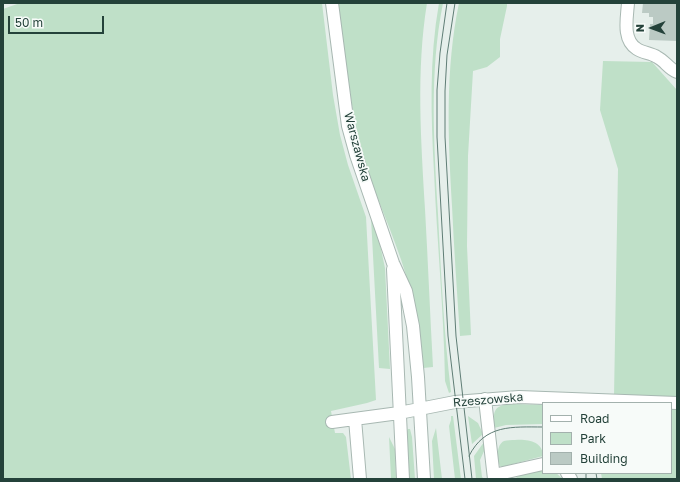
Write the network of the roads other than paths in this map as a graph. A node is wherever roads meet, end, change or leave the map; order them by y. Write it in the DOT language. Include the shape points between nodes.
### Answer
graph roads {
  1 [pos="332,3"];
  2 [pos="628,3"];
  3 [pos="677,72"];
  4 [pos="393,263"];
  5 [pos="485,399"];
  6 [pos="651,402"];
  7 [pos="420,410"];
  8 [pos="400,413"];
  9 [pos="355,419"];
  10 [pos="332,422"];
  11 [pos="542,464"];
  12 [pos="494,477"];
  13 [pos="360,479"];
  14 [pos="403,479"];
  15 [pos="424,479"];
  1 -- 4 [label="street, Warszawska" via="348,126"];
  2 -- 3 [label="street" via="627,34 633,45 658,57"];
  4 -- 7 [label="street, Warszawska" via="406,291 413,326"];
  4 -- 8 [label="street, Warszawska"];
  5 -- 6 [label="street, Rzeszowska" via="519,397"];
  5 -- 7 [label="street, Rzeszowska"];
  5 -- 12 [label="street"];
  7 -- 8 [label="street, Rzeszowska"];
  7 -- 15 [label="street, Warszawska"];
  8 -- 9 [label="street, Rzeszowska"];
  8 -- 14 [label="street, Warszawska"];
  9 -- 10 [label="street, Rzeszowska"];
  9 -- 13 [label="street"];
  11 -- 12 [label="street"];
}
